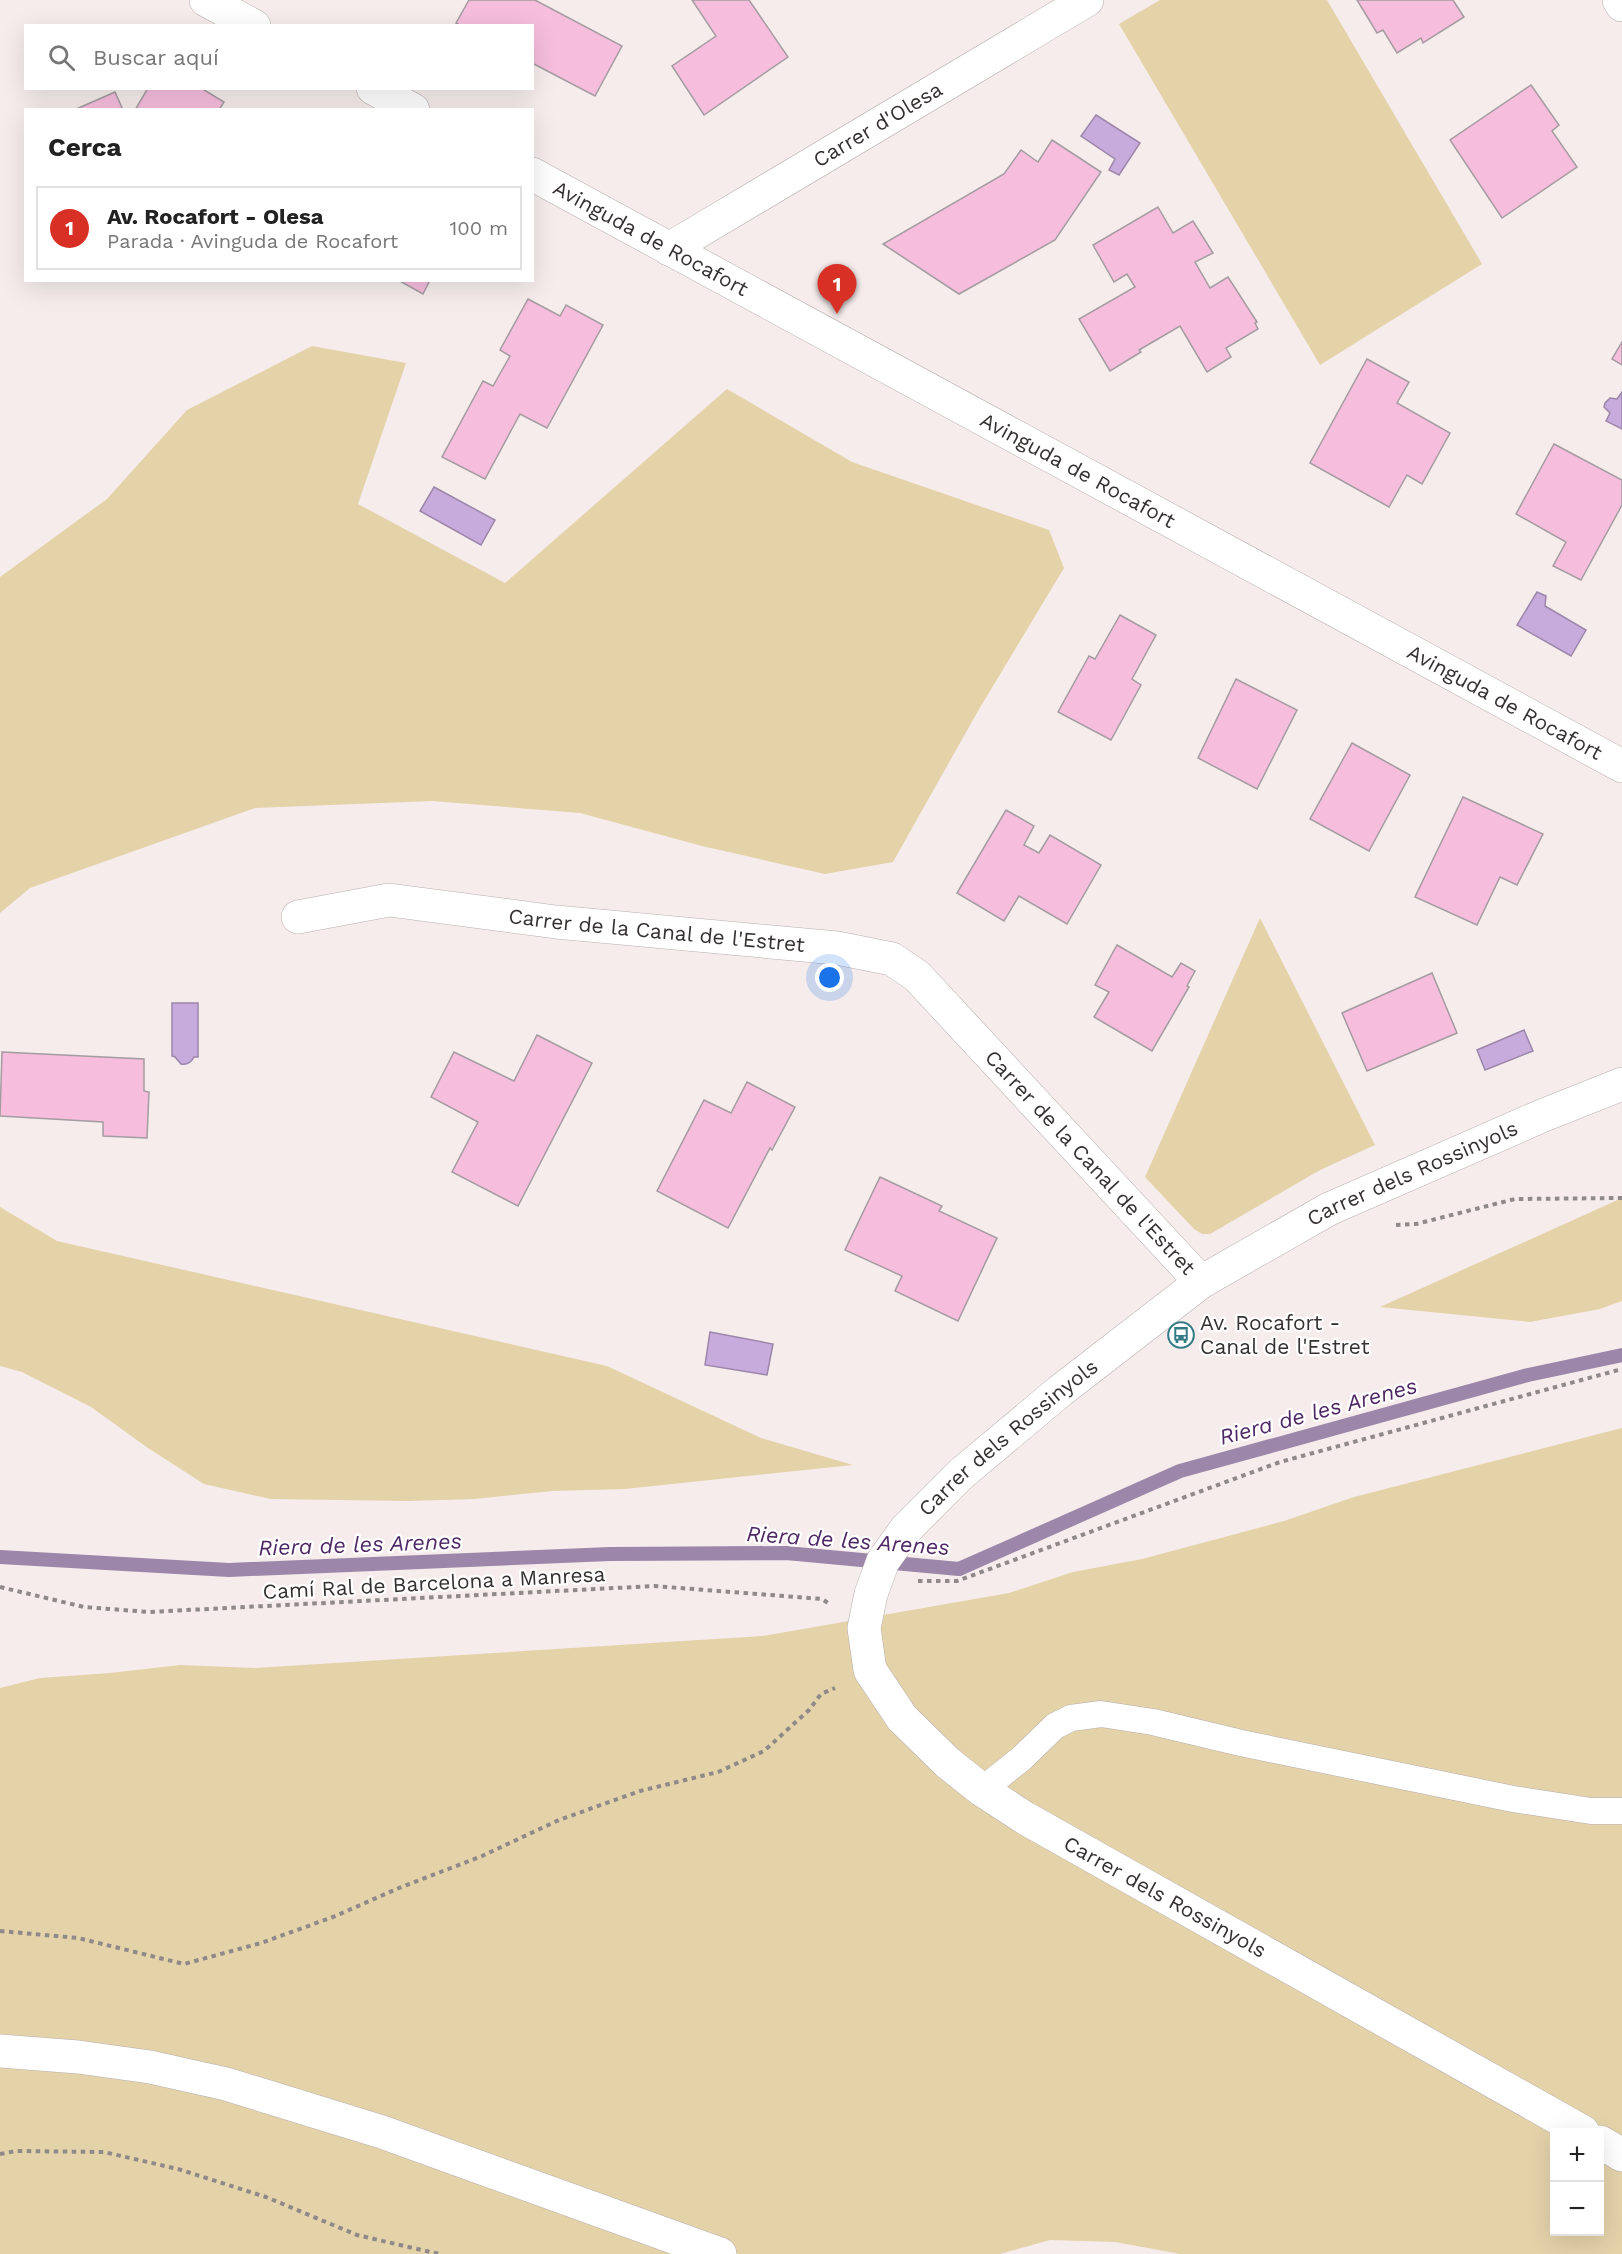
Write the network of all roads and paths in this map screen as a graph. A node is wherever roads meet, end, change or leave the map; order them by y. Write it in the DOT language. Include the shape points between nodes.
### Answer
graph roads {
  1 [pos="206,0"];
  2 [pos="1087,0"];
  3 [pos="1619,0"];
  4 [pos="1622,5"];
  5 [pos="250,24"];
  6 [pos="377,90"];
  7 [pos="408,108"];
  8 [pos="534,175"];
  9 [pos="669,249"];
  10 [pos="1622,766"];
  11 [pos="298,917"];
  12 [pos="1622,1084"];
  13 [pos="1622,1198"];
  14 [pos="1394,1225"];
  15 [pos="1202,1282"];
  16 [pos="1622,1368"];
  17 [pos="876,1581"];
  18 [pos="0,1587"];
  19 [pos="864,1628"];
  20 [pos="870,1670"];
  21 [pos="982,1790"];
  22 [pos="1622,1811"];
  23 [pos="0,1931"];
  24 [pos="0,2051"];
  25 [pos="1574,2128"];
  26 [pos="1604,2145"];
  27 [pos="0,2154"];
  28 [pos="1622,2155"];
  29 [pos="440,2254"];
  30 [pos="720,2254"];
  1 -- 5 [label="street"];
  2 -- 9 [label="street, Carrer d'Olesa"];
  3 -- 4 [label="street"];
  6 -- 7 [label="street"];
  8 -- 9 [label="street, Avinguda de Rocafort"];
  9 -- 10 [label="street, Avinguda de Rocafort"];
  11 -- 15 [label="street, Carrer de la Canal de l'Estret" via="389,900 556,922 837,948 892,959 917,976"];
  12 -- 15 [label="street, Carrer dels Rossinyols" via="1329,1209"];
  13 -- 14 [label="path" via="1515,1199 1416,1224"];
  15 -- 17 [label="street, Carrer dels Rossinyols" via="1060,1390 961,1474 906,1530 883,1562"];
  16 -- 17 [label="path" via="1280,1462 957,1581"];
  17 -- 19 [label="street, Carrer dels Rossinyols"];
  18 -- 19 [label="path, Camí Ral de Barcelona a Manresa" via="84,1607 149,1612 654,1586 822,1599"];
  19 -- 20 [label="street, Carrer dels Rossinyols"];
  20 -- 21 [label="street, Carrer dels Rossinyols" via="902,1718"];
  20 -- 23 [label="path" via="821,1694 764,1751 718,1772 640,1791 559,1820 482,1856 261,1943 184,1964 78,1938"];
  21 -- 22 [label="lane" via="1055,1726 1071,1718 1101,1714 1513,1799"];
  21 -- 25 [label="street, Carrer dels Rossinyols" via="1025,1818"];
  24 -- 30 [label="street" via="150,2067 226,2084 382,2132"];
  26 -- 28 [label="street"];
  27 -- 29 [label="path" via="104,2152 178,2169 266,2197 357,2235"];
}
